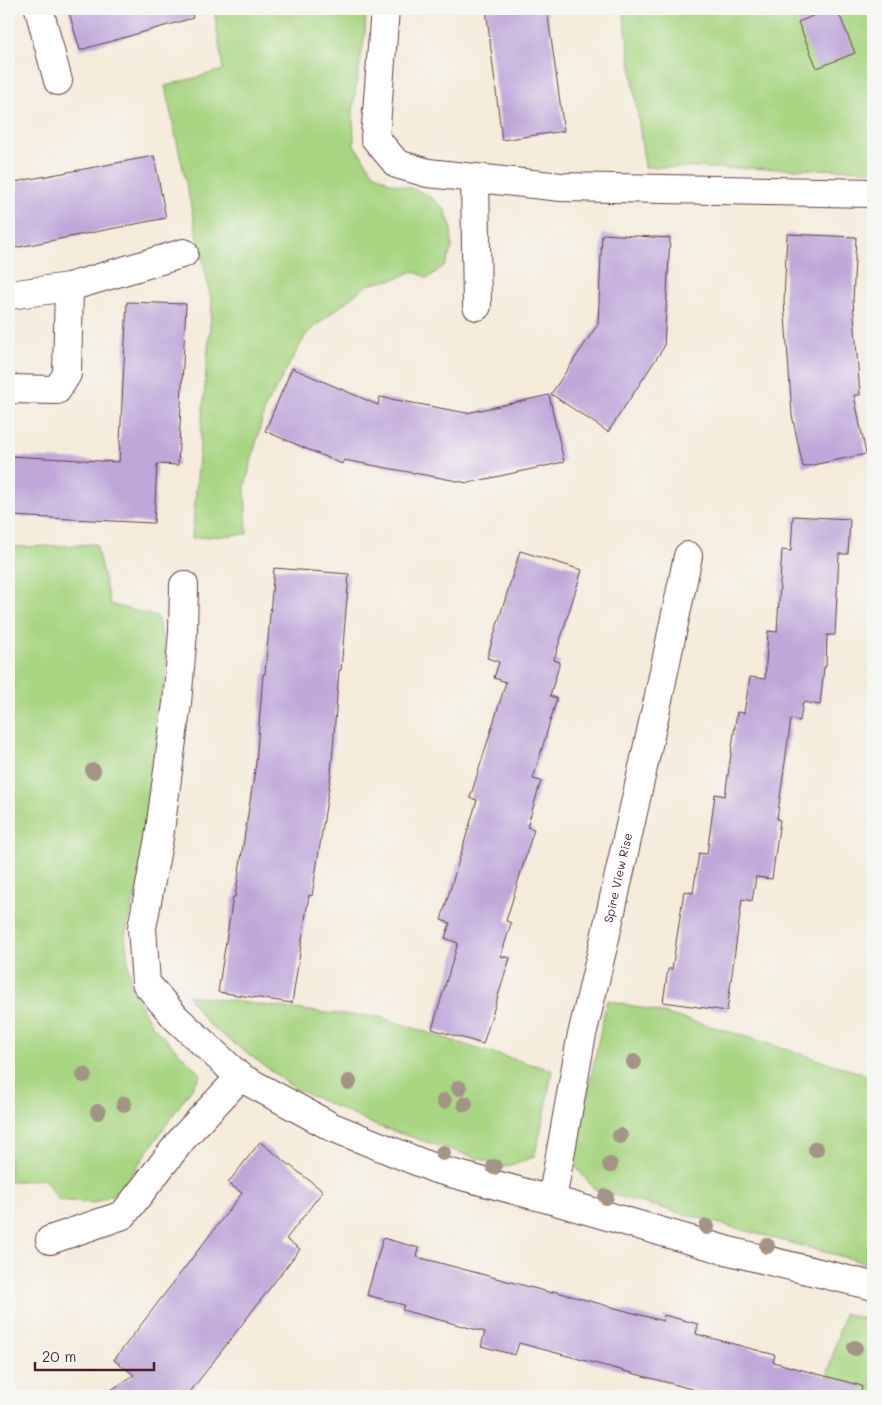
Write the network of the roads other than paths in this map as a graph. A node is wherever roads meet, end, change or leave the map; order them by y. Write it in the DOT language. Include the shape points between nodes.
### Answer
graph roads {
  1 [pos="39,9"];
  2 [pos="385,9"];
  3 [pos="58,81"];
  4 [pos="475,178"];
  5 [pos="873,193"];
  6 [pos="184,253"];
  7 [pos="69,287"];
  8 [pos="9,295"];
  9 [pos="477,306"];
  10 [pos="9,389"];
  11 [pos="688,556"];
  12 [pos="184,585"];
  13 [pos="240,1077"];
  14 [pos="552,1200"];
  15 [pos="50,1240"];
  16 [pos="873,1286"];
  1 -- 3 [label="street"];
  2 -- 4 [label="street" via="375,138 397,164 428,173"];
  4 -- 5 [label="street" via="561,187"];
  4 -- 9 [label="street"];
  6 -- 7 [label="street"];
  7 -- 8 [label="street"];
  7 -- 10 [label="street" via="67,374 57,390"];
  11 -- 14 [label="street, Spire View Rise" via="618,881 580,1039"];
  12 -- 13 [label="street" via="184,632 177,703 159,838 142,928 146,983 176,1018"];
  13 -- 14 [label="street" via="332,1127 436,1168"];
  13 -- 15 [label="street" via="183,1138 123,1215"];
  14 -- 16 [label="street" via="725,1250"];
}
